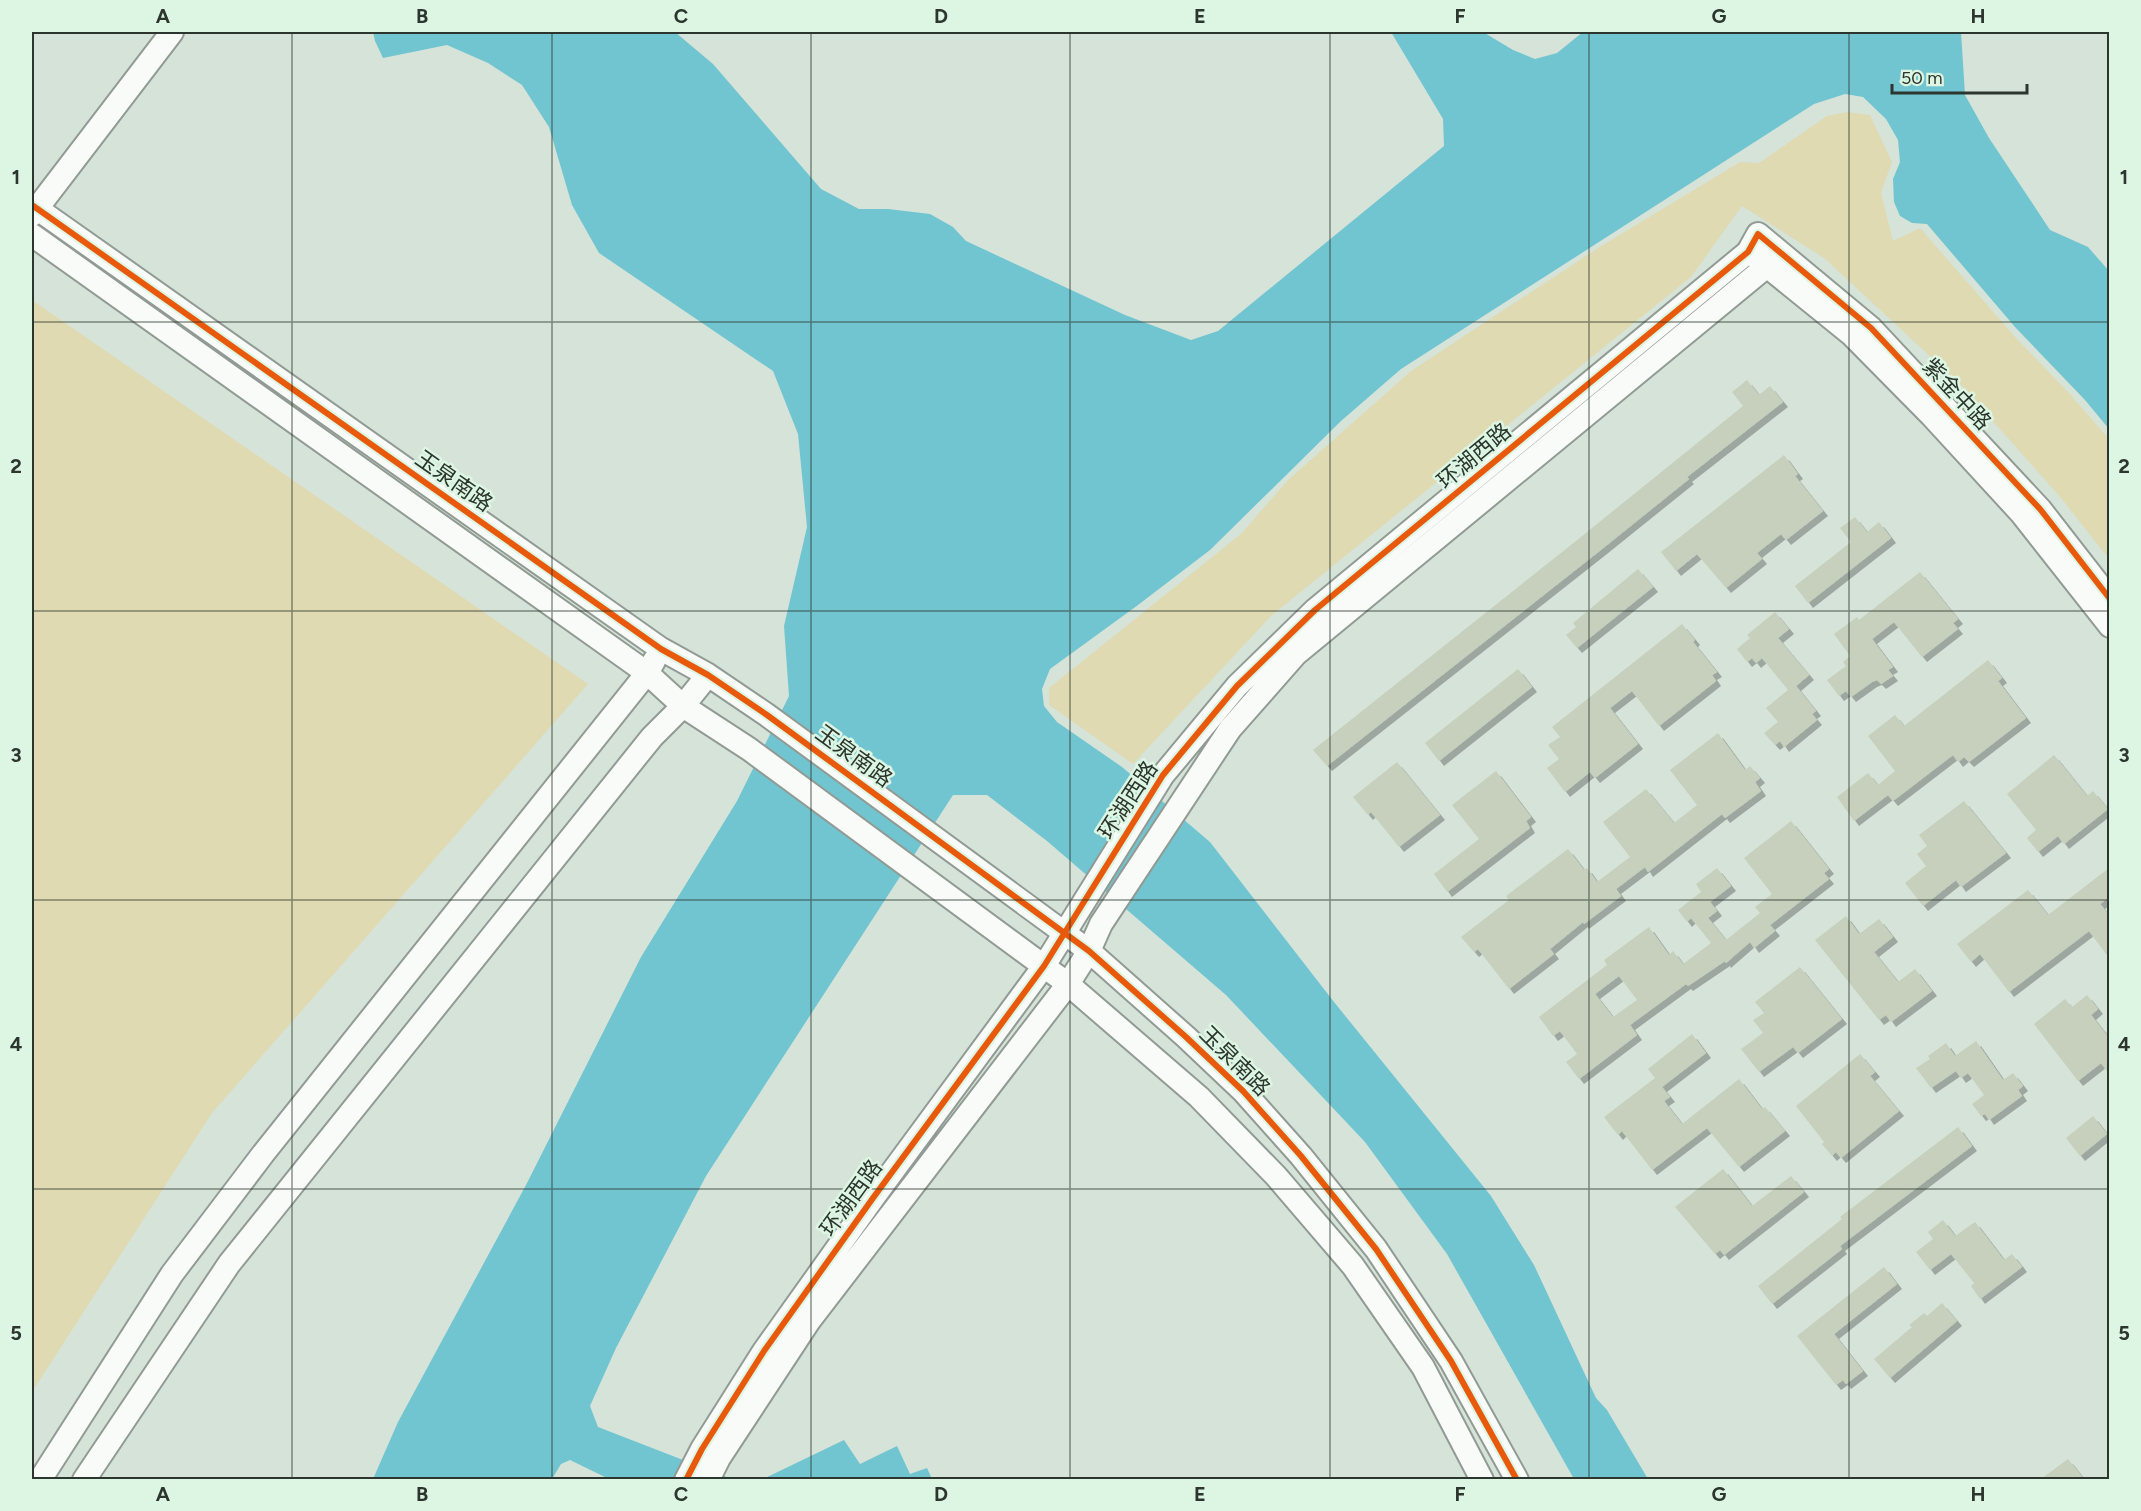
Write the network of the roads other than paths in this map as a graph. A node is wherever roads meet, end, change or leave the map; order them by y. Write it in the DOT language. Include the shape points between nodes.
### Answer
graph roads {
  1 [pos="172,32"];
  2 [pos="33,210"];
  3 [pos="32,235"];
  4 [pos="1753,243"];
  5 [pos="1772,258"];
  6 [pos="2109,599"];
  7 [pos="2109,626"];
  8 [pos="661,649"];
  9 [pos="647,673"];
  10 [pos="708,675"];
  11 [pos="683,706"];
  12 [pos="1064,933"];
  13 [pos="1089,951"];
  14 [pos="1044,966"];
  15 [pos="1068,984"];
  16 [pos="711,1453"];
  17 [pos="40,1479"];
  18 [pos="84,1479"];
  19 [pos="686,1479"];
  20 [pos="708,1479"];
  21 [pos="1482,1479"];
  22 [pos="1517,1479"];
  1 -- 2 [label="street"];
  2 -- 8 [label="street, 玉泉南路"];
  3 -- 9 [label="street, 玉泉南路"];
  4 -- 5 [label="street, 紫金中路"];
  4 -- 12 [label="street, 环湖西路" via="1315,610 1237,686 1163,775"];
  5 -- 6 [label="street, 紫金中路" via="1871,328 2040,509"];
  5 -- 7 [label="street, 紫金中路" via="1931,415 2021,513"];
  5 -- 13 [label="street, 环湖西路" via="1296,654 1230,729 1101,924"];
  8 -- 9 [label="street"];
  8 -- 10 [label="street, 玉泉南路"];
  9 -- 11 [label="street, 玉泉南路"];
  9 -- 17 [label="street" via="263,1154 172,1274"];
  10 -- 11 [label="street"];
  10 -- 12 [label="street, 玉泉南路"];
  11 -- 14 [label="street, 玉泉南路" via="749,749"];
  11 -- 18 [label="street" via="652,737 229,1264"];
  12 -- 13 [label="street, 玉泉南路"];
  12 -- 14 [label="street, 环湖西路"];
  13 -- 15 [label="street, 环湖西路"];
  13 -- 22 [label="street, 玉泉南路" via="1243,1091 1376,1249 1451,1361"];
  14 -- 15 [label="street, 玉泉南路"];
  14 -- 16 [label="street, 环湖西路" via="764,1351"];
  15 -- 16 [label="street, 环湖西路"];
  15 -- 21 [label="street, 玉泉南路" via="1199,1097 1276,1176 1346,1257 1423,1367"];
  16 -- 19 [label="street, 环湖西路"];
  16 -- 20 [label="street, 环湖西路"];
}
